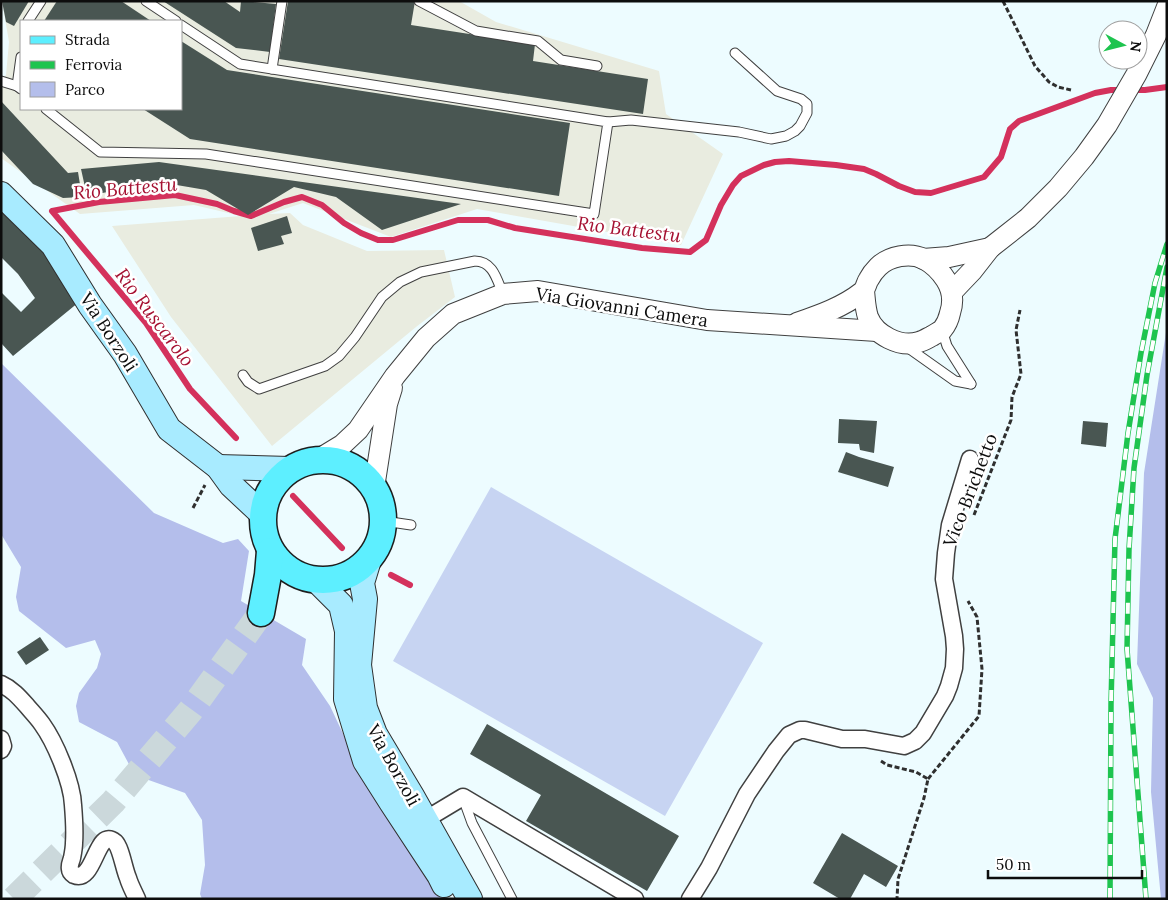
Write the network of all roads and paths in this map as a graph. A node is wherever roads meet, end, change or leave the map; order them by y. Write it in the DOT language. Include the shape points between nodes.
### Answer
graph roads {
  1 [pos="41,1"];
  2 [pos="146,1"];
  3 [pos="282,1"];
  4 [pos="419,1"];
  5 [pos="1003,1"];
  6 [pos="1167,7"];
  7 [pos="29,20"];
  8 [pos="174,20"];
  9 [pos="182,26"];
  10 [pos="735,53"];
  11 [pos="597,66"];
  12 [pos="272,69"];
  13 [pos="20,72"];
  14 [pos="1,81"];
  15 [pos="19,87"];
  16 [pos="1071,90"];
  17 [pos="47,110"];
  18 [pos="608,122"];
  19 [pos="1,194"];
  20 [pos="990,248"];
  21 [pos="923,259"];
  22 [pos="864,290"];
  23 [pos="952,292"];
  24 [pos="503,294"];
  25 [pos="1020,310"];
  26 [pos="791,326"];
  27 [pos="877,330"];
  28 [pos="942,330"];
  29 [pos="900,342"];
  30 [pos="243,375"];
  31 [pos="395,376"];
  32 [pos="319,460"];
  33 [pos="970,460"];
  34 [pos="218,467"];
  35 [pos="290,469"];
  36 [pos="374,488"];
  37 [pos="262,514"];
  38 [pos="974,516"];
  39 [pos="384,521"];
  40 [pos="412,525"];
  41 [pos="270,551"];
  42 [pos="369,560"];
  43 [pos="308,579"];
  44 [pos="968,601"];
  45 [pos="1,684"];
  46 [pos="1,739"];
  47 [pos="1,750"];
  48 [pos="880,761"];
  49 [pos="928,779"];
  50 [pos="463,797"];
  51 [pos="417,825"];
  52 [pos="137,899"];
  53 [pos="452,899"];
  54 [pos="470,899"];
  55 [pos="512,899"];
  56 [pos="635,899"];
  57 [pos="690,899"];
  58 [pos="897,899"];
  1 -- 7 [label="lane"];
  2 -- 8 [label="lane"];
  3 -- 12 [label="lane"];
  4 -- 11 [label="lane" via="476,31 538,41 561,60"];
  5 -- 16 [label="path" via="1036,66 1049,82"];
  6 -- 20 [label="street" via="1136,75 1084,157 1028,218"];
  9 -- 12 [label="lane" via="240,64"];
  10 -- 18 [label="lane" via="777,91 801,99 806,104 807,113 795,131 771,139 739,132 631,120"];
  12 -- 18 [label="lane"];
  13 -- 15 [label="lane"];
  14 -- 15 [label="lane"];
  17 -- 18 [label="lane" via="100,152 206,154 594,214"];
  19 -- 34 [label="main road, Via Borzoli" via="53,245 125,354 169,429"];
  20 -- 21 [label="street"];
  20 -- 23 [label="street"];
  21 -- 22 [label="street" via="908,256 891,258 879,266"];
  21 -- 23 [label="street" via="937,269"];
  22 -- 26 [label="street" via="839,307"];
  22 -- 27 [label="street" via="869,319"];
  23 -- 28 [label="street" via="953,305"];
  24 -- 26 [label="street, Via Giovanni Camera" via="538,291 707,320"];
  24 -- 30 [label="lane" via="491,267 482,261 421,272 400,282 382,297 355,337 339,356 325,366 259,389"];
  24 -- 31 [label="street, Via Giovanni Camera" via="453,314 426,338"];
  25 -- 38 [label="path, Vico Brichetto" via="1016,330 1021,374 1012,397 1011,420"];
  26 -- 27 [label="street, Via Giovanni Camera"];
  27 -- 29 [label="street"];
  28 -- 29 [label="street" via="918,342"];
  28 -- 29 [label="lane" via="947,346 970,384 955,381"];
  31 -- 32 [label="street, Via Giovanni Camera" via="358,430"];
  31 -- 36 [label="street" via="387,404"];
  32 -- 35 [label="main road, Via Borzoli" via="303,462"];
  32 -- 36 [label="main road, Via Borzoli" via="350,466"];
  33 -- 57 [label="street" via="950,525 944,578 954,636 954,668 945,696 923,733 904,746 865,739 842,739 805,730 789,735 747,794"];
  34 -- 35 [label="main road, Via Borzoli"];
  34 -- 37 [label="main road, Via Borzoli"];
  35 -- 37 [label="main road, Via Borzoli" via="276,481"];
  36 -- 39 [label="main road, Via Borzoli"];
  37 -- 41 [label="main road, Via Borzoli" via="263,533"];
  39 -- 40 [label="lane"];
  39 -- 42 [label="main road, Via Borzoli" via="380,542"];
  41 -- 43 [label="main road, Via Borzoli" via="282,566"];
  41 -- 43 [label="main road" via="261,613"];
  42 -- 43 [label="main road, Via Borzoli" via="351,574 334,580"];
  42 -- 51 [label="main road, Via Borzoli" via="362,583 365,599 359,664 365,708"];
  43 -- 51 [label="main road" via="341,605 347,631 346,699 366,761"];
  44 -- 49 [label="path" via="977,617 982,669 979,716"];
  45 -- 52 [label="street" via="14,692 42,724 65,772 73,803 74,843 70,871 84,874 102,843 111,840 119,847"];
  46 -- 47 [label="street"];
  48 -- 49 [label="path"];
  49 -- 58 [label="path" via="898,879"];
  50 -- 51 [label="street"];
  50 -- 55 [label="lane" via="472,823"];
  50 -- 56 [label="street"];
  51 -- 53 [label="main road"];
  51 -- 54 [label="main road, Via Borzoli"];
}
